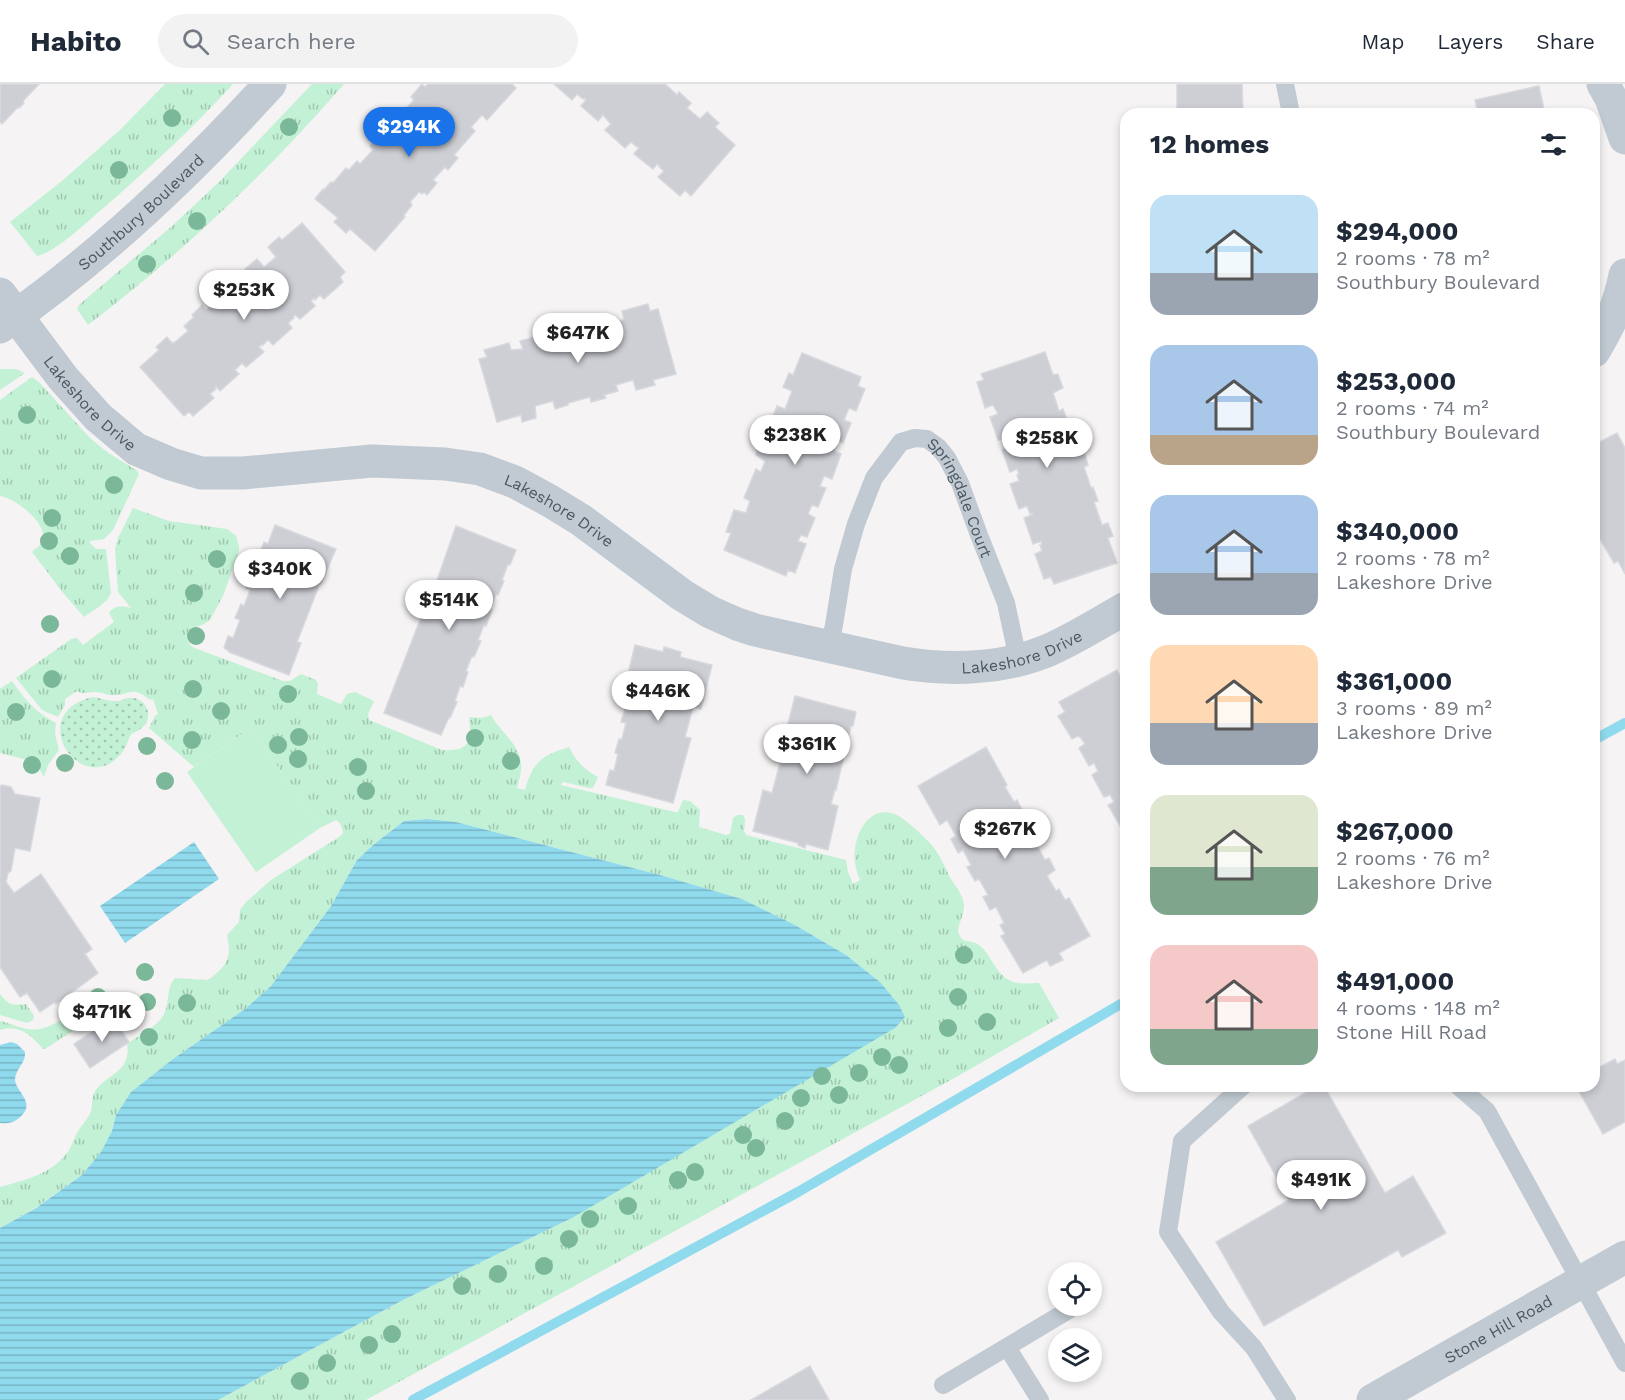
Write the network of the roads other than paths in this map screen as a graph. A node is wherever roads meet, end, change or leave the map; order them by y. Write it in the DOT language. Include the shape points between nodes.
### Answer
graph roads {
  1 [pos="270,84"];
  2 [pos="1285,84"];
  3 [pos="1603,84"];
  4 [pos="1290,108"];
  5 [pos="1625,138"];
  6 [pos="1623,291"];
  7 [pos="5,312"];
  8 [pos="1600,341"];
  9 [pos="1120,612"];
  10 [pos="829,647"];
  11 [pos="1018,659"];
  12 [pos="1236,1092"];
  13 [pos="1465,1092"];
  14 [pos="1625,1257"];
  15 [pos="1581,1281"];
  16 [pos="1059,1316"];
  17 [pos="1007,1347"];
  18 [pos="1625,1363"];
  19 [pos="943,1385"];
  20 [pos="1040,1400"];
  21 [pos="1287,1400"];
  22 [pos="1372,1400"];
  1 -- 7 [label="street, Southbury Boulevard" via="112,241"];
  2 -- 4 [label="lane"];
  3 -- 5 [label="street"];
  6 -- 8 [label="street"];
  7 -- 10 [label="street, Lakeshore Drive" via="98,417 136,449 171,464 201,474 372,461 480,469 515,482 581,520 710,612 755,630"];
  9 -- 11 [label="street, Lakeshore Drive" via="1049,650"];
  10 -- 11 [label="street, Lakeshore Drive" via="926,667 962,668"];
  10 -- 11 [label="lane, Springdale Court" via="843,569 874,478 901,442 915,438 927,439 938,447 960,483 1006,603"];
  12 -- 21 [label="lane" via="1182,1142 1168,1232 1221,1312 1254,1348"];
  13 -- 15 [label="lane" via="1487,1111"];
  14 -- 15 [label="street, Stone Hill Road"];
  15 -- 18 [label="lane"];
  15 -- 22 [label="street, Stone Hill Road"];
  16 -- 17 [label="lane"];
  17 -- 19 [label="lane"];
  17 -- 20 [label="lane"];
}
